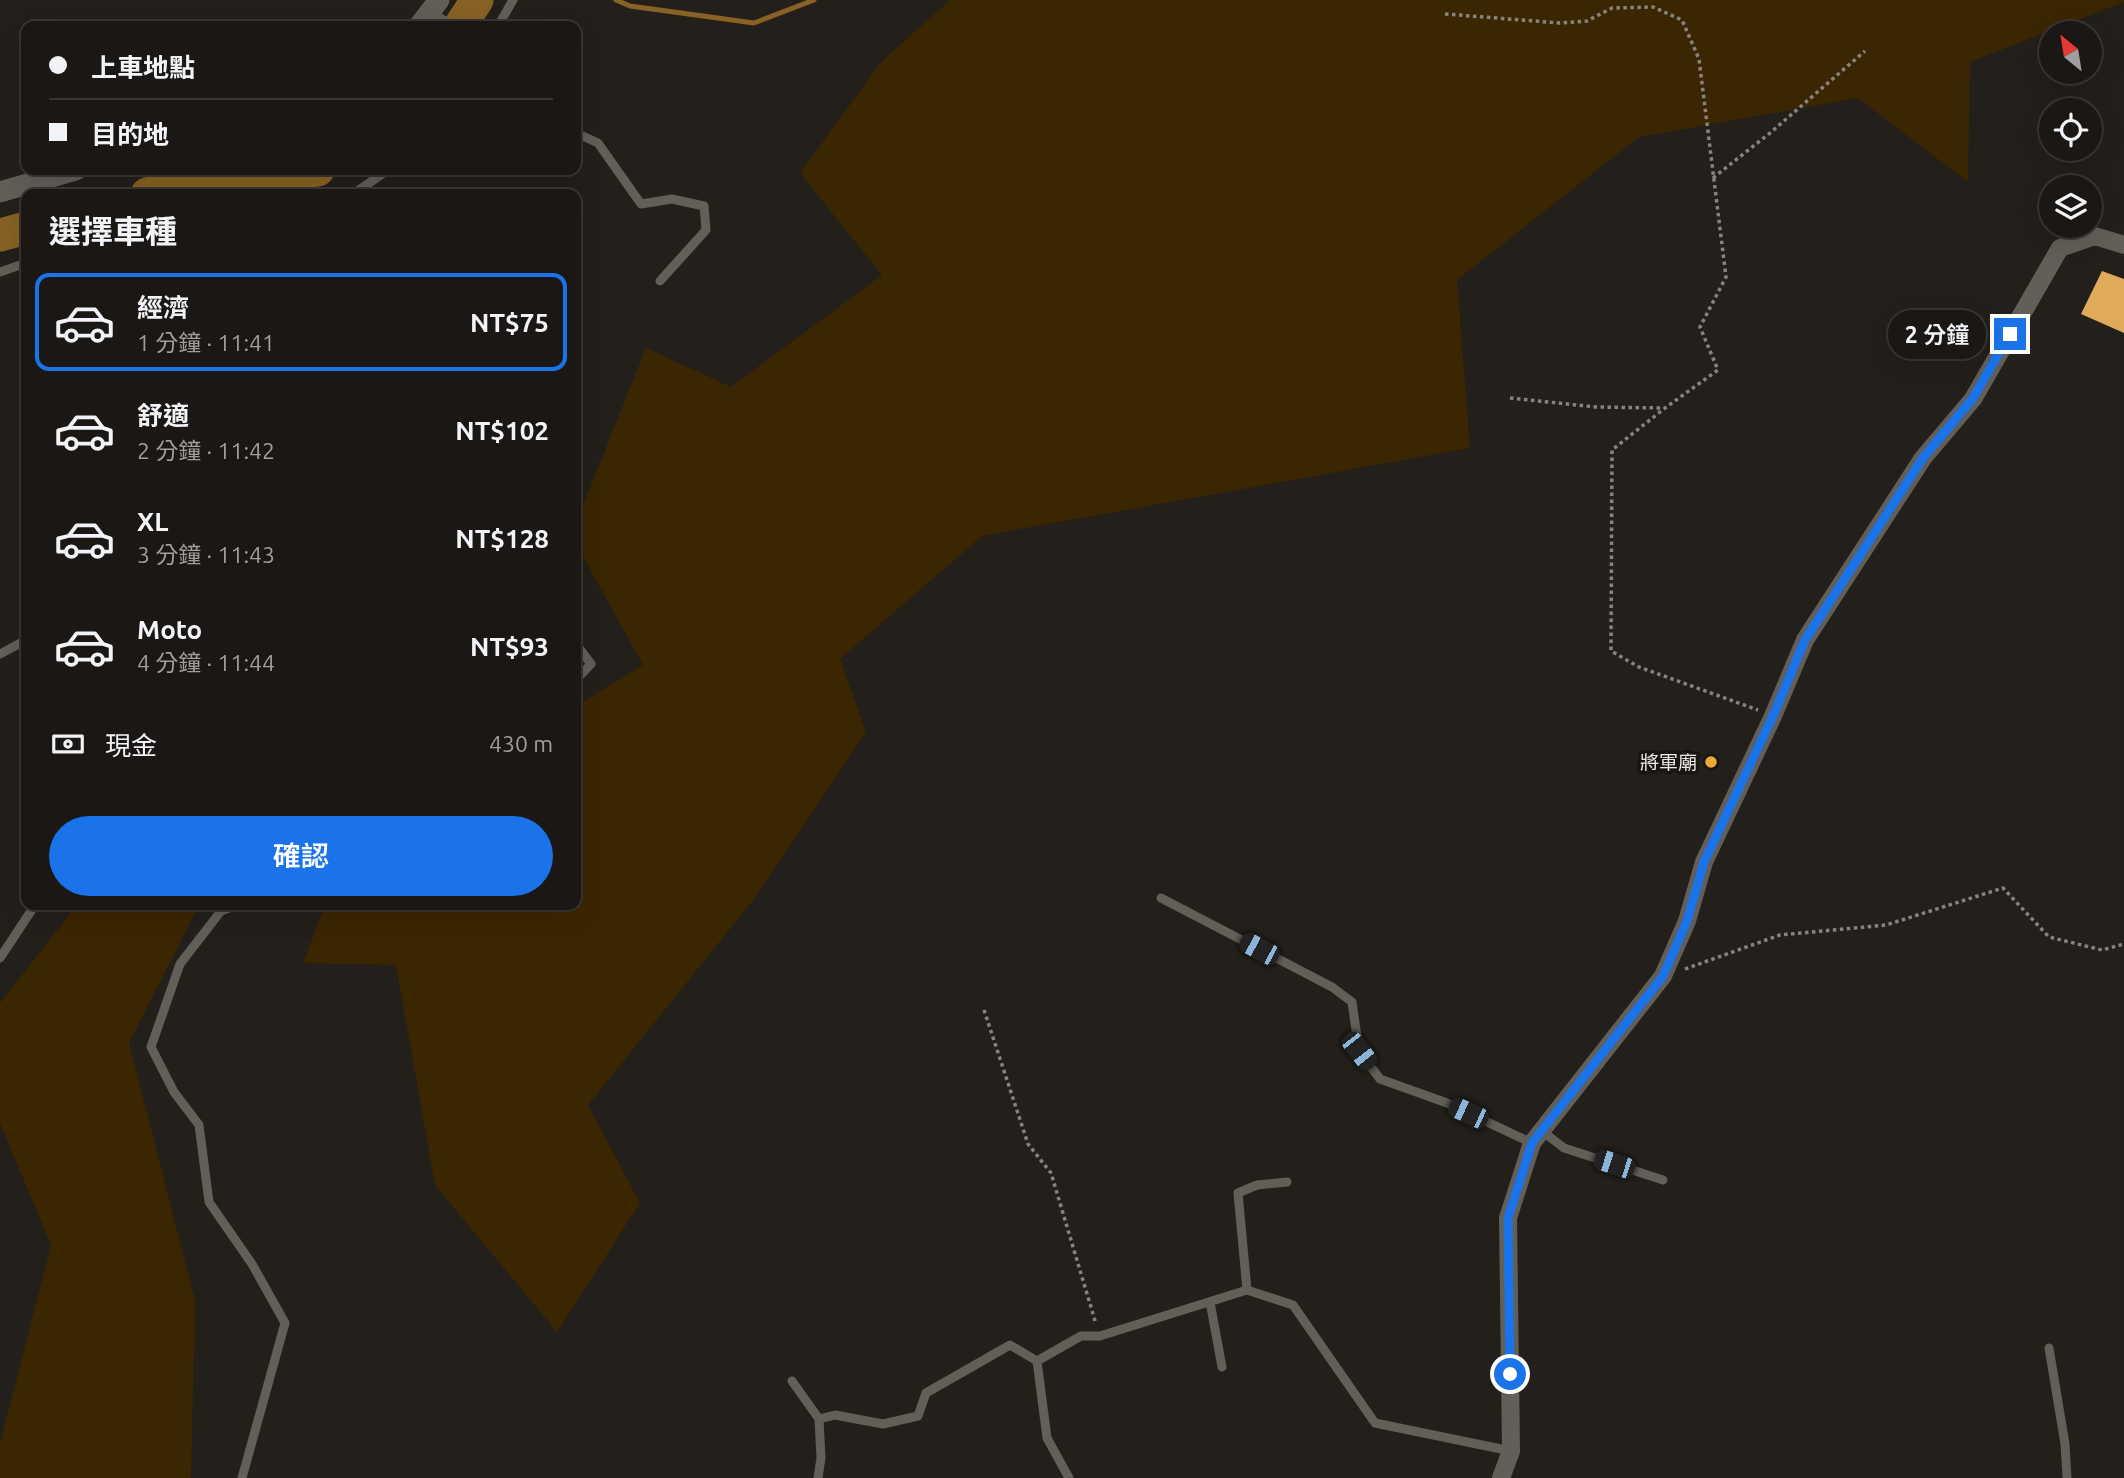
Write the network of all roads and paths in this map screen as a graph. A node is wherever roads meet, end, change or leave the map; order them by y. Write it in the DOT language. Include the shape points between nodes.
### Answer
graph roads {
  1 [pos="513,0"];
  2 [pos="1445,15"];
  3 [pos="501,21"];
  4 [pos="1865,51"];
  5 [pos="581,134"];
  6 [pos="59,175"];
  7 [pos="381,175"];
  8 [pos="1713,177"];
  9 [pos="360,189"];
  10 [pos="0,192"];
  11 [pos="2124,245"];
  12 [pos="21,265"];
  13 [pos="0,272"];
  14 [pos="660,281"];
  15 [pos="1510,398"];
  16 [pos="1665,408"];
  17 [pos="21,643"];
  18 [pos="581,651"];
  19 [pos="0,654"];
  20 [pos="581,675"];
  21 [pos="1773,716"];
  22 [pos="1161,898"];
  23 [pos="33,910"];
  24 [pos="224,910"];
  25 [pos="2124,944"];
  26 [pos="0,958"];
  27 [pos="1663,976"];
  28 [pos="984,1010"];
  29 [pos="1537,1137"];
  30 [pos="1663,1180"];
  31 [pos="1287,1182"];
  32 [pos="1247,1290"];
  33 [pos="1210,1302"];
  34 [pos="1100,1336"];
  35 [pos="2049,1348"];
  36 [pos="1037,1361"];
  37 [pos="1222,1367"];
  38 [pos="792,1381"];
  39 [pos="819,1419"];
  40 [pos="1511,1451"];
  41 [pos="242,1478"];
  42 [pos="818,1478"];
  43 [pos="1069,1478"];
  44 [pos="1501,1478"];
  45 [pos="2067,1478"];
  1 -- 3 [label="lane"];
  2 -- 8 [label="path" via="1560,23 1587,21 1612,8 1653,7 1682,20 1699,59"];
  4 -- 8 [label="path"];
  5 -- 14 [label="lane" via="598,142 641,204 672,199 704,206 706,230"];
  6 -- 10 [label="street"];
  7 -- 9 [label="lane"];
  8 -- 16 [label="path" via="1726,277 1700,327 1718,370"];
  11 -- 21 [label="street" via="2095,236 2060,248 1973,398 1923,458 1805,640"];
  12 -- 13 [label="lane"];
  15 -- 16 [label="path"];
  16 -- 21 [label="path" via="1612,450 1611,651 1639,667"];
  17 -- 19 [label="lane"];
  18 -- 20 [label="lane" via="591,664"];
  21 -- 27 [label="street" via="1704,862 1687,921"];
  22 -- 29 [label="lane" via="1332,987 1352,1002 1359,1051 1380,1079"];
  23 -- 26 [label="lane"];
  24 -- 41 [label="lane" via="180,964 151,1048 174,1092 199,1125 209,1202 285,1323"];
  25 -- 27 [label="path" via="2102,950 2049,937 2003,888 1886,925 1780,935"];
  27 -- 29 [label="street"];
  28 -- 34 [label="path" via="1028,1144 1051,1173"];
  29 -- 30 [label="lane"];
  29 -- 40 [label="street" via="1508,1218"];
  31 -- 32 [label="lane" via="1257,1185 1238,1193"];
  32 -- 33 [label="lane"];
  32 -- 40 [label="lane" via="1293,1305 1375,1423"];
  33 -- 34 [label="lane"];
  33 -- 37 [label="lane"];
  34 -- 36 [label="lane" via="1081,1336"];
  35 -- 45 [label="lane"];
  36 -- 39 [label="lane" via="1010,1345 926,1393 918,1416 883,1424 835,1415"];
  36 -- 43 [label="lane" via="1047,1438"];
  38 -- 39 [label="lane"];
  39 -- 42 [label="lane"];
  40 -- 44 [label="street"];
}
